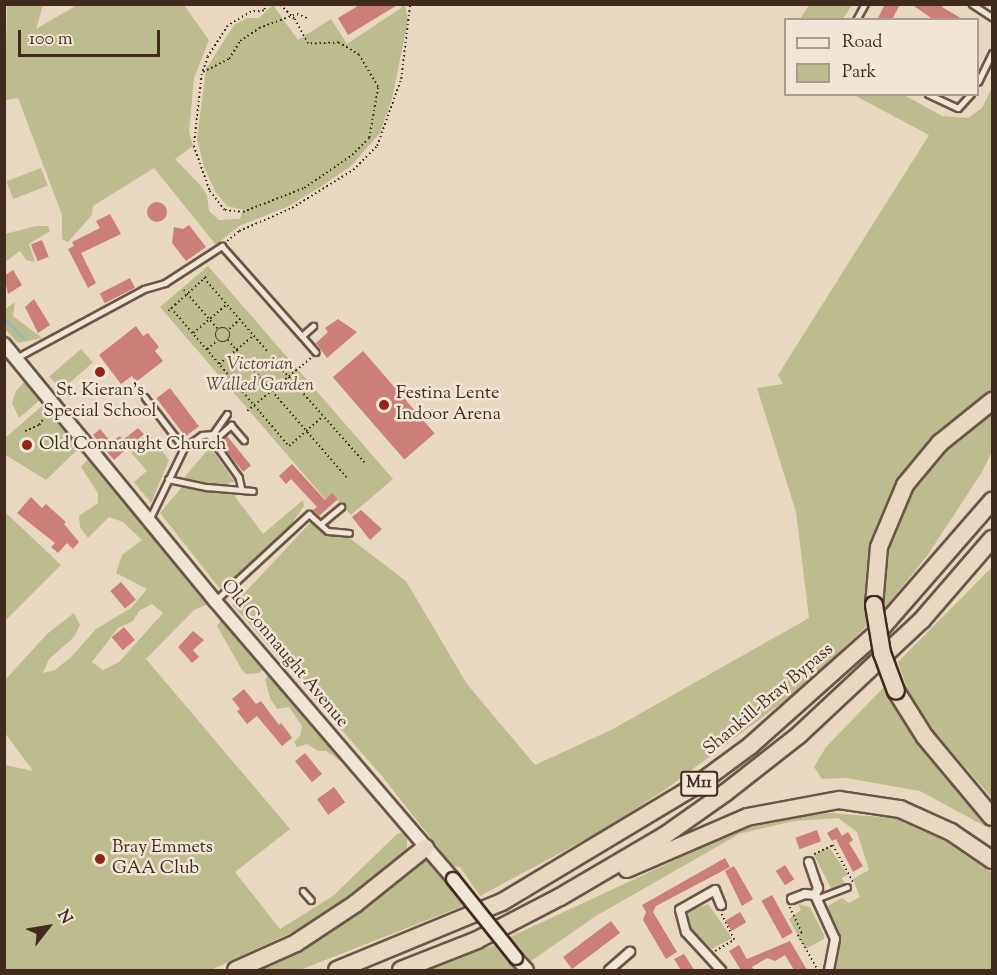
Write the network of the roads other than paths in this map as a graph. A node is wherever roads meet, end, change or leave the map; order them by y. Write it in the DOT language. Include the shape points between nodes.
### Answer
graph roads {
  1 [pos="865,4"];
  2 [pos="972,4"];
  3 [pos="993,17"];
  4 [pos="857,18"];
  5 [pos="993,53"];
  6 [pos="979,79"];
  7 [pos="932,96"];
  8 [pos="969,96"];
  9 [pos="313,326"];
  10 [pos="302,336"];
  11 [pos="4,344"];
  12 [pos="316,352"];
  13 [pos="16,358"];
  14 [pos="145,398"];
  15 [pos="993,401"];
  16 [pos="227,414"];
  17 [pos="209,435"];
  18 [pos="244,440"];
  19 [pos="211,443"];
  20 [pos="184,448"];
  21 [pos="168,478"];
  22 [pos="242,490"];
  23 [pos="253,491"];
  24 [pos="993,501"];
  25 [pos="341,507"];
  26 [pos="149,520"];
  27 [pos="322,523"];
  28 [pos="349,533"];
  29 [pos="993,539"];
  30 [pos="215,601"];
  31 [pos="993,818"];
  32 [pos="425,848"];
  33 [pos="993,860"];
  34 [pos="809,862"];
  35 [pos="847,887"];
  36 [pos="303,891"];
  37 [pos="560,897"];
  38 [pos="815,897"];
  39 [pos="792,899"];
  40 [pos="311,900"];
  41 [pos="721,905"];
  42 [pos="630,951"];
  43 [pos="236,970"];
  44 [pos="337,970"];
  45 [pos="401,970"];
  46 [pos="527,970"];
  47 [pos="609,970"];
  48 [pos="721,970"];
  49 [pos="829,970"];
  1 -- 4 [label="lane"];
  2 -- 3 [label="lane"];
  5 -- 6 [label="lane"];
  7 -- 8 [label="lane" via="958,108"];
  9 -- 10 [label="lane"];
  10 -- 12 [label="lane"];
  10 -- 13 [label="lane" via="222,246 165,283 144,289"];
  11 -- 13 [label="street, Old Connaught Avenue"];
  13 -- 26 [label="street, Old Connaught Avenue"];
  14 -- 20 [label="lane"];
  15 -- 31 [label="highway, bridge" via="940,443 905,485 879,547 874,605 882,653 896,691 925,737"];
  16 -- 17 [label="lane"];
  17 -- 19 [label="lane"];
  17 -- 20 [label="lane"];
  18 -- 19 [label="lane" via="231,425"];
  19 -- 22 [label="lane" via="239,477"];
  20 -- 21 [label="lane"];
  21 -- 22 [label="lane"];
  21 -- 26 [label="lane"];
  22 -- 23 [label="lane"];
  24 -- 44 [label="highway, Shankill-Bray Bypass / M11" via="878,632 759,739 697,785 502,902"];
  25 -- 27 [label="lane"];
  26 -- 30 [label="street, Old Connaught Avenue"];
  27 -- 28 [label="lane" via="335,534"];
  27 -- 30 [label="lane" via="309,514"];
  29 -- 37 [label="highway, M11" via="922,620 799,735 664,836"];
  30 -- 32 [label="street, Old Connaught Avenue"];
  32 -- 43 [label="highway" via="355,904 296,943"];
  32 -- 46 [label="street, Old Connaught Avenue, bridge"];
  33 -- 37 [label="highway" via="951,832 900,809 865,802 828,801 747,817"];
  34 -- 38 [label="street" via="818,888"];
  35 -- 38 [label="lane"];
  36 -- 40 [label="lane"];
  37 -- 45 [label="highway, M11" via="477,940"];
  38 -- 39 [label="street" via="806,894"];
  38 -- 49 [label="street" via="835,939"];
  41 -- 48 [label="street" via="715,890 680,910 686,932"];
  42 -- 47 [label="street"];
}
